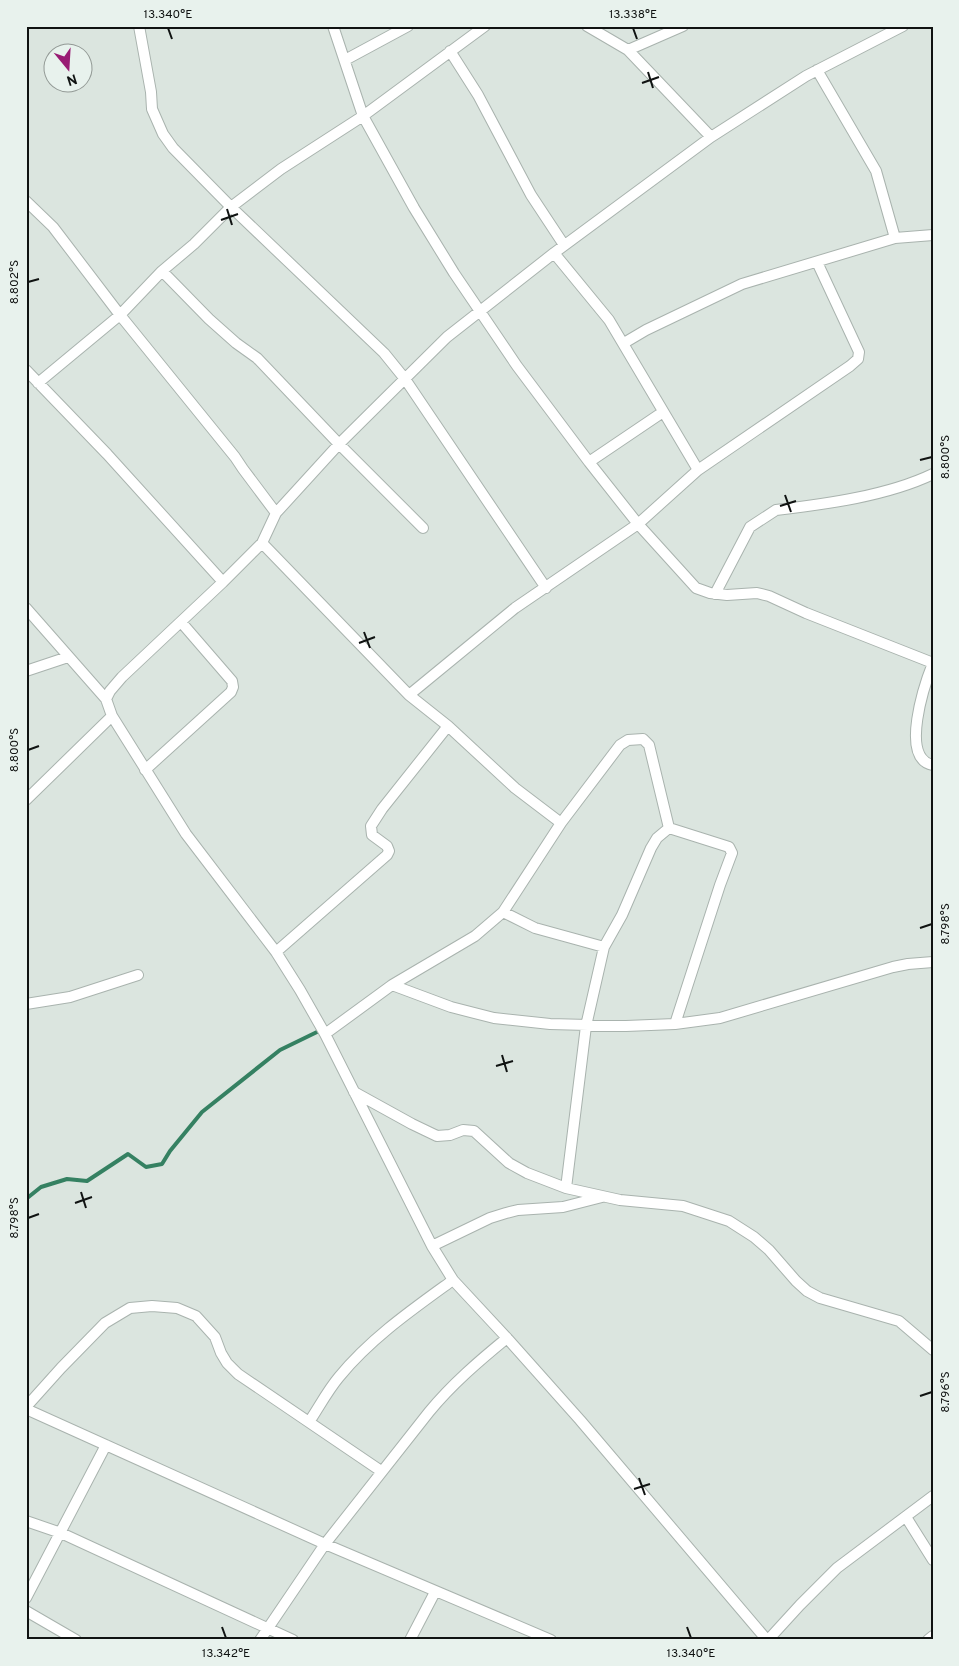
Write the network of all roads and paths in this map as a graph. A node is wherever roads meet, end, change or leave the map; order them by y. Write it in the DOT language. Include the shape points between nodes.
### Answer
graph roads {
  1 [pos="139,26"];
  2 [pos="333,26"];
  3 [pos="408,26"];
  4 [pos="486,26"];
  5 [pos="587,26"];
  6 [pos="683,26"];
  7 [pos="903,26"];
  8 [pos="628,50"];
  9 [pos="450,51"];
  10 [pos="345,60"];
  11 [pos="818,70"];
  12 [pos="363,116"];
  13 [pos="711,137"];
  14 [pos="26,202"];
  15 [pos="231,208"];
  16 [pos="933,235"];
  17 [pos="895,238"];
  18 [pos="564,245"];
  19 [pos="554,253"];
  20 [pos="817,262"];
  21 [pos="162,272"];
  22 [pos="480,311"];
  23 [pos="120,315"];
  24 [pos="624,343"];
  25 [pos="26,370"];
  26 [pos="405,379"];
  27 [pos="38,383"];
  28 [pos="663,412"];
  29 [pos="339,444"];
  30 [pos="589,462"];
  31 [pos="698,470"];
  32 [pos="933,474"];
  33 [pos="276,513"];
  34 [pos="638,524"];
  35 [pos="423,528"];
  36 [pos="262,543"];
  37 [pos="224,582"];
  38 [pos="546,588"];
  39 [pos="715,594"];
  40 [pos="26,608"];
  41 [pos="181,622"];
  42 [pos="68,657"];
  43 [pos="933,663"];
  44 [pos="26,671"];
  45 [pos="931,674"];
  46 [pos="409,695"];
  47 [pos="106,700"];
  48 [pos="112,716"];
  49 [pos="448,726"];
  50 [pos="933,765"];
  51 [pos="145,770"];
  52 [pos="26,800"];
  53 [pos="562,823"];
  54 [pos="668,828"];
  55 [pos="503,912"];
  56 [pos="604,947"];
  57 [pos="276,952"];
  58 [pos="933,962"];
  59 [pos="138,975"];
  60 [pos="392,986"];
  61 [pos="26,1004"];
  62 [pos="675,1024"];
  63 [pos="586,1026"];
  64 [pos="325,1034"];
  65 [pos="354,1092"];
  66 [pos="566,1188"];
  67 [pos="602,1197"];
  68 [pos="432,1246"];
  69 [pos="453,1280"];
  70 [pos="507,1338"];
  71 [pos="933,1350"];
  72 [pos="26,1408"];
  73 [pos="309,1422"];
  74 [pos="106,1445"];
  75 [pos="382,1471"];
  76 [pos="933,1496"];
  77 [pos="906,1517"];
  78 [pos="26,1521"];
  79 [pos="62,1532"];
  80 [pos="325,1544"];
  81 [pos="933,1560"];
  82 [pos="435,1592"];
  83 [pos="26,1598"];
  84 [pos="26,1611"];
  85 [pos="267,1628"];
  86 [pos="933,1636"];
  87 [pos="76,1640"];
  88 [pos="260,1640"];
  89 [pos="292,1640"];
  90 [pos="410,1640"];
  91 [pos="551,1640"];
  92 [pos="768,1640"];
  93 [pos="928,1640"];
  1 -- 15 [label="street" via="152,108 163,134"];
  2 -- 10 [label="street"];
  3 -- 10 [label="street"];
  4 -- 9 [label="street"];
  5 -- 8 [label="street"];
  6 -- 8 [label="street"];
  7 -- 11 [label="street"];
  8 -- 13 [label="street"];
  9 -- 12 [label="street"];
  9 -- 18 [label="street" via="478,95 531,195"];
  10 -- 12 [label="street"];
  11 -- 13 [label="street"];
  11 -- 17 [label="street" via="876,171"];
  12 -- 15 [label="street" via="281,169"];
  12 -- 22 [label="street" via="414,208"];
  13 -- 18 [label="street"];
  14 -- 23 [label="street" via="53,227"];
  15 -- 21 [label="street"];
  15 -- 26 [label="street" via="384,352"];
  16 -- 17 [label="street"];
  17 -- 20 [label="street"];
  18 -- 19 [label="street"];
  19 -- 22 [label="street"];
  19 -- 24 [label="street"];
  20 -- 24 [label="street" via="742,284"];
  20 -- 31 [label="street" via="859,352 858,359"];
  21 -- 23 [label="street"];
  21 -- 29 [label="street" via="209,319 257,358"];
  22 -- 26 [label="street" via="447,337"];
  22 -- 30 [label="street"];
  23 -- 27 [label="street"];
  23 -- 33 [label="street"];
  24 -- 28 [label="street"];
  25 -- 27 [label="street"];
  26 -- 29 [label="street"];
  26 -- 38 [label="street"];
  27 -- 37 [label="street"];
  28 -- 30 [label="street"];
  28 -- 31 [label="street"];
  29 -- 33 [label="street"];
  29 -- 35 [label="street"];
  30 -- 34 [label="street"];
  31 -- 34 [label="street"];
  32 -- 39 [label="street" via="902,487 823,504 776,510 750,527"];
  33 -- 36 [label="street"];
  34 -- 38 [label="street"];
  34 -- 39 [label="street" via="696,588"];
  36 -- 37 [label="street"];
  36 -- 46 [label="street"];
  37 -- 41 [label="street"];
  38 -- 46 [label="street" via="515,608"];
  39 -- 43 [label="street" via="757,593 769,596"];
  40 -- 42 [label="street"];
  41 -- 47 [label="street" via="122,677"];
  41 -- 51 [label="street" via="232,681 233,687"];
  42 -- 44 [label="street"];
  42 -- 47 [label="street"];
  43 -- 45 [label="street"];
  45 -- 50 [label="street" via="920,703 916,729 920,757"];
  46 -- 49 [label="street"];
  47 -- 48 [label="street"];
  48 -- 51 [label="street"];
  48 -- 52 [label="street"];
  49 -- 53 [label="street" via="515,788"];
  49 -- 57 [label="street" via="371,826 372,835 387,846 387,855"];
  51 -- 57 [label="street" via="186,834"];
  53 -- 54 [label="street" via="620,744 643,739 649,744"];
  53 -- 55 [label="street"];
  54 -- 56 [label="street" via="650,848 622,915"];
  54 -- 62 [label="street" via="729,846 732,853"];
  55 -- 56 [label="street" via="535,928"];
  55 -- 60 [label="street" via="475,936"];
  56 -- 63 [label="street"];
  57 -- 64 [label="street"];
  58 -- 62 [label="street" via="893,967 720,1018"];
  59 -- 61 [label="street" via="80,995"];
  60 -- 63 [label="street" via="494,1018"];
  60 -- 64 [label="street"];
  62 -- 63 [label="street"];
  63 -- 66 [label="street"];
  64 -- 65 [label="street"];
  65 -- 66 [label="street" via="437,1136 474,1131 509,1163"];
  65 -- 68 [label="street"];
  66 -- 67 [label="street"];
  67 -- 68 [label="street" via="563,1207 506,1213"];
  67 -- 71 [label="street" via="683,1206 729,1221 769,1250 807,1290 820,1298 899,1321"];
  68 -- 69 [label="street"];
  69 -- 70 [label="street"];
  69 -- 73 [label="street" via="370,1344 338,1377"];
  70 -- 75 [label="street" via="446,1392"];
  70 -- 92 [label="street"];
  72 -- 73 [label="street" via="105,1323 130,1308 152,1306 177,1308 196,1316 215,1337 227,1363 238,1374"];
  72 -- 74 [label="street"];
  73 -- 75 [label="street"];
  74 -- 79 [label="street"];
  74 -- 80 [label="street"];
  75 -- 80 [label="street"];
  76 -- 77 [label="street"];
  77 -- 81 [label="street"];
  77 -- 92 [label="street" via="837,1568"];
  78 -- 79 [label="street"];
  79 -- 83 [label="street"];
  79 -- 85 [label="street"];
  80 -- 82 [label="street"];
  80 -- 85 [label="street"];
  82 -- 90 [label="street"];
  82 -- 91 [label="street"];
  84 -- 87 [label="street"];
  85 -- 88 [label="street"];
  85 -- 89 [label="street"];
  86 -- 93 [label="street"];
}
